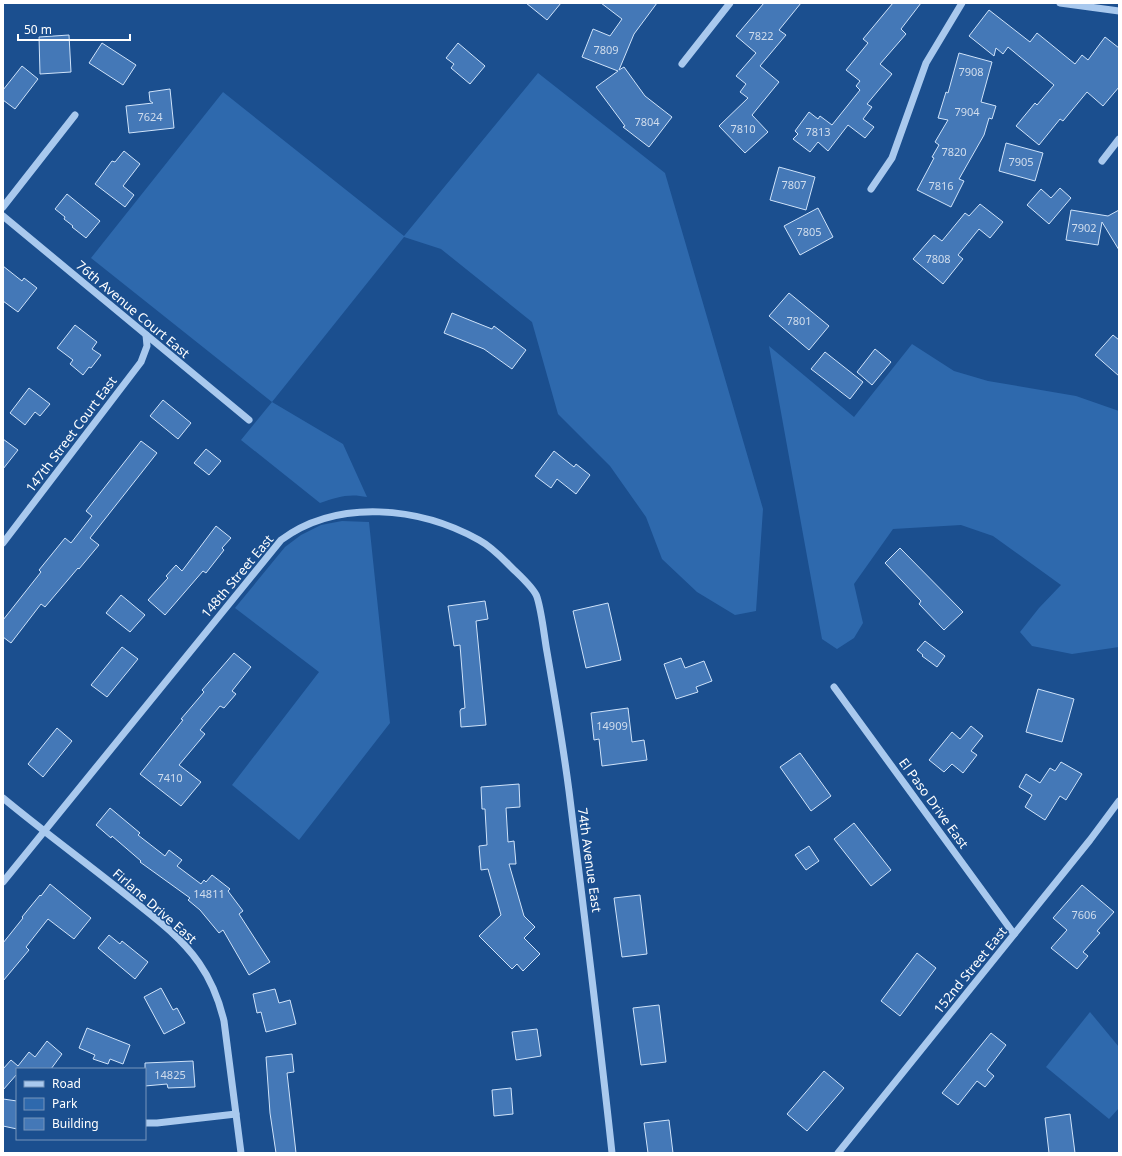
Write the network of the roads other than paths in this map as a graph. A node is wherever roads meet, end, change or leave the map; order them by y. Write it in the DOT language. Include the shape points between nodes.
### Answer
graph roads {
  1 [pos="730,3"];
  2 [pos="962,3"];
  3 [pos="1060,3"];
  4 [pos="1119,11"];
  5 [pos="682,64"];
  6 [pos="75,115"];
  7 [pos="1119,139"];
  8 [pos="1102,161"];
  9 [pos="871,189"];
  10 [pos="3,207"];
  11 [pos="3,216"];
  12 [pos="146,335"];
  13 [pos="249,420"];
  14 [pos="3,543"];
  15 [pos="521,577"];
  16 [pos="834,687"];
  17 [pos="3,798"];
  18 [pos="1119,801"];
  19 [pos="44,832"];
  20 [pos="3,882"];
  21 [pos="1014,934"];
  22 [pos="236,1114"];
  23 [pos="146,1123"];
  24 [pos="241,1153"];
  25 [pos="612,1153"];
  26 [pos="838,1153"];
  1 -- 5 [label="street"];
  2 -- 9 [label="street" via="926,63 892,158"];
  3 -- 4 [label="street"];
  6 -- 10 [label="street"];
  7 -- 8 [label="street"];
  11 -- 12 [label="street, 76th Avenue Court East"];
  12 -- 13 [label="street, 76th Avenue Court East"];
  12 -- 14 [label="street, 147th Street Court East" via="147,346 141,362"];
  15 -- 19 [label="street, 148th Street East" via="501,556 481,541 455,528 413,515 362,512 332,516 292,532 268,554"];
  15 -- 25 [label="street, 74th Avenue East" via="536,595 559,718 590,952"];
  16 -- 21 [label="street, El Paso Drive East"];
  17 -- 19 [label="street"];
  18 -- 21 [label="street, 152nd Street East"];
  19 -- 20 [label="street, 148th Street East"];
  19 -- 22 [label="street, Firlane Drive East" via="150,914 181,942 198,962 211,984 224,1021"];
  21 -- 26 [label="street, 152nd Street East"];
  22 -- 23 [label="street"];
  22 -- 24 [label="street, Firlane Drive East"];
}
